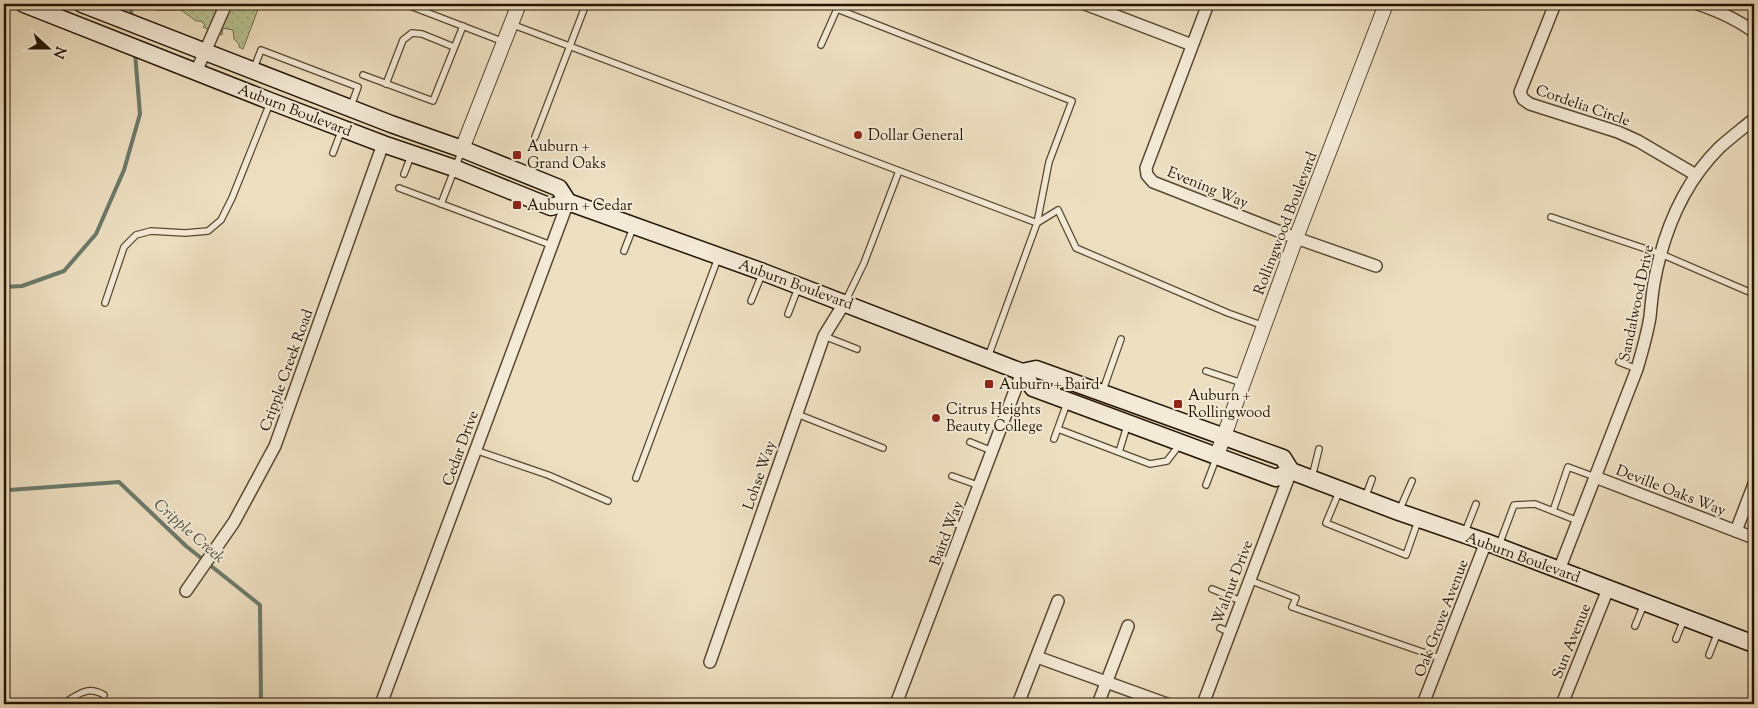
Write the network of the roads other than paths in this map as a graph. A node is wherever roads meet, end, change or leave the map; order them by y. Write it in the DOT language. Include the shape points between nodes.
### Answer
graph roads {
  1 [pos="24,4"];
  2 [pos="82,4"];
  3 [pos="226,4"];
  4 [pos="405,4"];
  5 [pos="519,4"];
  6 [pos="586,4"];
  7 [pos="1085,4"];
  8 [pos="1208,4"];
  9 [pos="1386,4"];
  10 [pos="1556,4"];
  11 [pos="1698,4"];
  12 [pos="511,24"];
  13 [pos="462,26"];
  14 [pos="1754,32"];
  15 [pos="504,42"];
  16 [pos="1192,45"];
  17 [pos="821,46"];
  18 [pos="454,47"];
  19 [pos="570,47"];
  20 [pos="204,52"];
  21 [pos="253,71"];
  22 [pos="196,72"];
  23 [pos="363,75"];
  24 [pos="386,84"];
  25 [pos="270,101"];
  26 [pos="350,108"];
  27 [pos="1754,119"];
  28 [pos="342,127"];
  29 [pos="534,137"];
  30 [pos="384,144"];
  31 [pos="462,149"];
  32 [pos="333,153"];
  33 [pos="412,154"];
  34 [pos="454,168"];
  35 [pos="900,171"];
  36 [pos="404,174"];
  37 [pos="1696,175"];
  38 [pos="399,188"];
  39 [pos="568,202"];
  40 [pos="440,204"];
  41 [pos="1551,217"];
  42 [pos="1037,223"];
  43 [pos="634,226"];
  44 [pos="1296,238"];
  45 [pos="550,246"];
  46 [pos="624,251"];
  47 [pos="1661,254"];
  48 [pos="719,256"];
  49 [pos="1376,266"];
  50 [pos="763,272"];
  51 [pos="799,286"];
  52 [pos="1754,294"];
  53 [pos="752,301"];
  54 [pos="845,302"];
  55 [pos="105,303"];
  56 [pos="788,314"];
  57 [pos="1264,326"];
  58 [pos="824,336"];
  59 [pos="1121,339"];
  60 [pos="857,348"];
  61 [pos="988,358"];
  62 [pos="1619,362"];
  63 [pos="1637,369"];
  64 [pos="1206,371"];
  65 [pos="1022,372"];
  66 [pos="1242,383"];
  67 [pos="1102,392"];
  68 [pos="1068,401"];
  69 [pos="797,414"];
  70 [pos="1128,424"];
  71 [pos="1058,429"];
  72 [pos="1224,436"];
  73 [pos="1054,438"];
  74 [pos="970,442"];
  75 [pos="1181,443"];
  76 [pos="883,448"];
  77 [pos="1319,449"];
  78 [pos="475,450"];
  79 [pos="992,451"];
  80 [pos="1119,452"];
  81 [pos="1217,455"];
  82 [pos="1291,471"];
  83 [pos="952,476"];
  84 [pos="1595,476"];
  85 [pos="636,478"];
  86 [pos="1312,479"];
  87 [pos="1372,479"];
  88 [pos="1412,481"];
  89 [pos="1754,484"];
  90 [pos="1206,485"];
  91 [pos="980,486"];
  92 [pos="1340,490"];
  93 [pos="1364,499"];
  94 [pos="608,501"];
  95 [pos="1476,504"];
  96 [pos="1553,511"];
  97 [pos="1399,512"];
  98 [pos="1419,520"];
  99 [pos="948,521"];
  100 [pos="1578,521"];
  101 [pos="964,527"];
  102 [pos="1736,531"];
  103 [pos="1464,535"];
  104 [pos="1754,538"];
  105 [pos="1492,545"];
  106 [pos="1559,570"];
  107 [pos="1249,580"];
  108 [pos="1212,589"];
  109 [pos="1608,589"];
  110 [pos="186,590"];
  111 [pos="1058,601"];
  112 [pos="1241,601"];
  113 [pos="1645,602"];
  114 [pos="1685,617"];
  115 [pos="1128,626"];
  116 [pos="1635,626"];
  117 [pos="1718,630"];
  118 [pos="1676,639"];
  119 [pos="1754,644"];
  120 [pos="1709,655"];
  121 [pos="1037,656"];
  122 [pos="1440,658"];
  123 [pos="710,662"];
  124 [pos="1107,682"];
  125 [pos="104,695"];
  126 [pos="63,704"];
  127 [pos="380,704"];
  128 [pos="896,704"];
  129 [pos="1018,704"];
  130 [pos="1098,704"];
  131 [pos="1167,704"];
  132 [pos="1203,704"];
  133 [pos="1423,704"];
  134 [pos="1562,704"];
  1 -- 22 [label="main road, Auburn Boulevard"];
  2 -- 20 [label="main road, Auburn Boulevard"];
  3 -- 20 [label="street"];
  4 -- 13 [label="lane"];
  5 -- 12 [label="street"];
  6 -- 19 [label="lane"];
  7 -- 16 [label="street"];
  8 -- 16 [label="street, Evening Way"];
  9 -- 44 [label="street, Rollingwood Boulevard"];
  10 -- 37 [label="street, Cordelia Circle" via="1520,92 1523,99 1618,132"];
  11 -- 14 [label="street" via="1723,13"];
  12 -- 15 [label="street"];
  12 -- 19 [label="lane"];
  13 -- 15 [label="lane"];
  13 -- 18 [label="lane"];
  15 -- 31 [label="street"];
  16 -- 44 [label="street, Evening Way" via="1146,168 1147,175 1153,182"];
  17 -- 42 [label="lane" via="837,9 1072,100 1049,162"];
  18 -- 24 [label="lane" via="412,33 402,40"];
  18 -- 24 [label="lane" via="433,102"];
  19 -- 29 [label="lane"];
  19 -- 35 [label="lane"];
  20 -- 21 [label="main road, Auburn Boulevard"];
  20 -- 22 [label="street"];
  21 -- 26 [label="main road, Auburn Boulevard"];
  21 -- 26 [label="lane" via="261,50 358,87"];
  22 -- 25 [label="main road, Auburn Boulevard"];
  23 -- 24 [label="lane"];
  25 -- 28 [label="main road, Auburn Boulevard" via="303,117"];
  25 -- 55 [label="lane" via="221,220 208,231 151,231 136,235 124,247"];
  26 -- 31 [label="main road, Auburn Boulevard"];
  27 -- 37 [label="street, Sandalwood Drive" via="1719,149"];
  28 -- 30 [label="main road, Auburn Boulevard"];
  28 -- 32 [label="lane"];
  30 -- 33 [label="main road, Auburn Boulevard"];
  30 -- 110 [label="street, Cripple Creek Road" via="275,446 234,522"];
  31 -- 34 [label="lane"];
  31 -- 39 [label="main road, Auburn Boulevard" via="559,188"];
  33 -- 34 [label="main road, Auburn Boulevard"];
  33 -- 36 [label="lane"];
  34 -- 39 [label="main road, Auburn Boulevard" via="551,207"];
  34 -- 40 [label="lane"];
  35 -- 42 [label="lane"];
  35 -- 54 [label="lane"];
  37 -- 47 [label="street, Sandalwood Drive" via="1671,224"];
  38 -- 40 [label="lane"];
  39 -- 43 [label="main road, Auburn Boulevard"];
  39 -- 45 [label="street, Cedar Drive"];
  40 -- 45 [label="lane"];
  41 -- 47 [label="lane"];
  42 -- 57 [label="lane" via="1058,210 1076,248"];
  42 -- 61 [label="lane"];
  43 -- 46 [label="lane"];
  43 -- 48 [label="main road, Auburn Boulevard"];
  44 -- 49 [label="street, Evening Way"];
  44 -- 57 [label="street, Rollingwood Boulevard"];
  45 -- 78 [label="street, Cedar Drive"];
  47 -- 52 [label="lane"];
  47 -- 63 [label="street, Sandalwood Drive" via="1645,344"];
  48 -- 50 [label="main road, Auburn Boulevard"];
  48 -- 85 [label="lane"];
  50 -- 51 [label="main road, Auburn Boulevard"];
  50 -- 53 [label="lane"];
  51 -- 54 [label="main road, Auburn Boulevard"];
  51 -- 56 [label="lane"];
  54 -- 58 [label="street, Lohse Way"];
  54 -- 61 [label="main road, Auburn Boulevard"];
  57 -- 66 [label="street, Rollingwood Boulevard"];
  58 -- 60 [label="lane"];
  58 -- 69 [label="street, Lohse Way"];
  59 -- 67 [label="lane"];
  61 -- 65 [label="main road, Auburn Boulevard"];
  62 -- 63 [label="lane"];
  63 -- 84 [label="street, Sandalwood Drive"];
  64 -- 66 [label="lane"];
  65 -- 67 [label="main road, Auburn Boulevard" via="1036,369"];
  65 -- 68 [label="main road, Auburn Boulevard" via="1033,388"];
  65 -- 79 [label="street, Baird Way"];
  66 -- 72 [label="street, Rollingwood Boulevard"];
  67 -- 72 [label="main road, Auburn Boulevard"];
  68 -- 70 [label="main road, Auburn Boulevard"];
  68 -- 71 [label="lane"];
  69 -- 76 [label="lane"];
  69 -- 123 [label="street, Lohse Way"];
  70 -- 75 [label="main road, Auburn Boulevard"];
  70 -- 80 [label="lane"];
  71 -- 73 [label="lane"];
  71 -- 80 [label="lane"];
  72 -- 81 [label="street, Rollingwood Boulevard"];
  72 -- 82 [label="main road, Auburn Boulevard" via="1283,458"];
  74 -- 79 [label="lane"];
  75 -- 80 [label="lane" via="1167,461 1150,464"];
  75 -- 81 [label="main road, Auburn Boulevard"];
  77 -- 86 [label="lane"];
  78 -- 94 [label="lane" via="548,475"];
  78 -- 127 [label="street, Cedar Drive"];
  79 -- 91 [label="street, Baird Way"];
  81 -- 82 [label="main road, Auburn Boulevard" via="1276,478"];
  81 -- 90 [label="lane"];
  82 -- 86 [label="main road, Auburn Boulevard"];
  82 -- 107 [label="street, Walnut Drive"];
  83 -- 91 [label="lane"];
  84 -- 96 [label="lane" via="1568,467"];
  84 -- 100 [label="street, Sandalwood Drive"];
  84 -- 102 [label="street, Deville Oaks Way"];
  86 -- 92 [label="main road, Auburn Boulevard"];
  87 -- 93 [label="lane"];
  88 -- 97 [label="lane"];
  89 -- 102 [label="street, Deville Oaks Way"];
  91 -- 101 [label="street, Baird Way"];
  92 -- 93 [label="main road, Auburn Boulevard"];
  92 -- 98 [label="lane" via="1326,524 1406,555"];
  93 -- 97 [label="main road, Auburn Boulevard"];
  95 -- 103 [label="lane"];
  96 -- 100 [label="lane"];
  96 -- 105 [label="lane" via="1535,504 1514,505"];
  97 -- 98 [label="main road, Auburn Boulevard"];
  98 -- 103 [label="main road, Auburn Boulevard"];
  99 -- 101 [label="lane"];
  100 -- 106 [label="street, Sandalwood Drive"];
  101 -- 128 [label="street, Baird Way" via="945,560"];
  102 -- 104 [label="street, Deville Oaks Way"];
  103 -- 105 [label="main road, Auburn Boulevard"];
  105 -- 106 [label="main road, Auburn Boulevard"];
  105 -- 122 [label="street, Oak Grove Avenue"];
  106 -- 109 [label="main road, Auburn Boulevard"];
  107 -- 112 [label="street, Walnut Drive"];
  107 -- 122 [label="lane" via="1296,598 1292,607"];
  108 -- 112 [label="lane"];
  109 -- 113 [label="main road, Auburn Boulevard"];
  109 -- 134 [label="street, Sun Avenue"];
  111 -- 121 [label="street"];
  112 -- 132 [label="street, Walnut Drive" via="1224,630"];
  113 -- 114 [label="main road, Auburn Boulevard"];
  113 -- 116 [label="lane"];
  114 -- 117 [label="main road, Auburn Boulevard"];
  114 -- 118 [label="lane"];
  115 -- 124 [label="street"];
  117 -- 119 [label="main road, Auburn Boulevard"];
  117 -- 120 [label="lane"];
  121 -- 124 [label="street"];
  121 -- 129 [label="street"];
  122 -- 133 [label="street, Oak Grove Avenue"];
  124 -- 130 [label="street"];
  124 -- 131 [label="street"];
  125 -- 126 [label="lane" via="97,691 83,691"];
}
